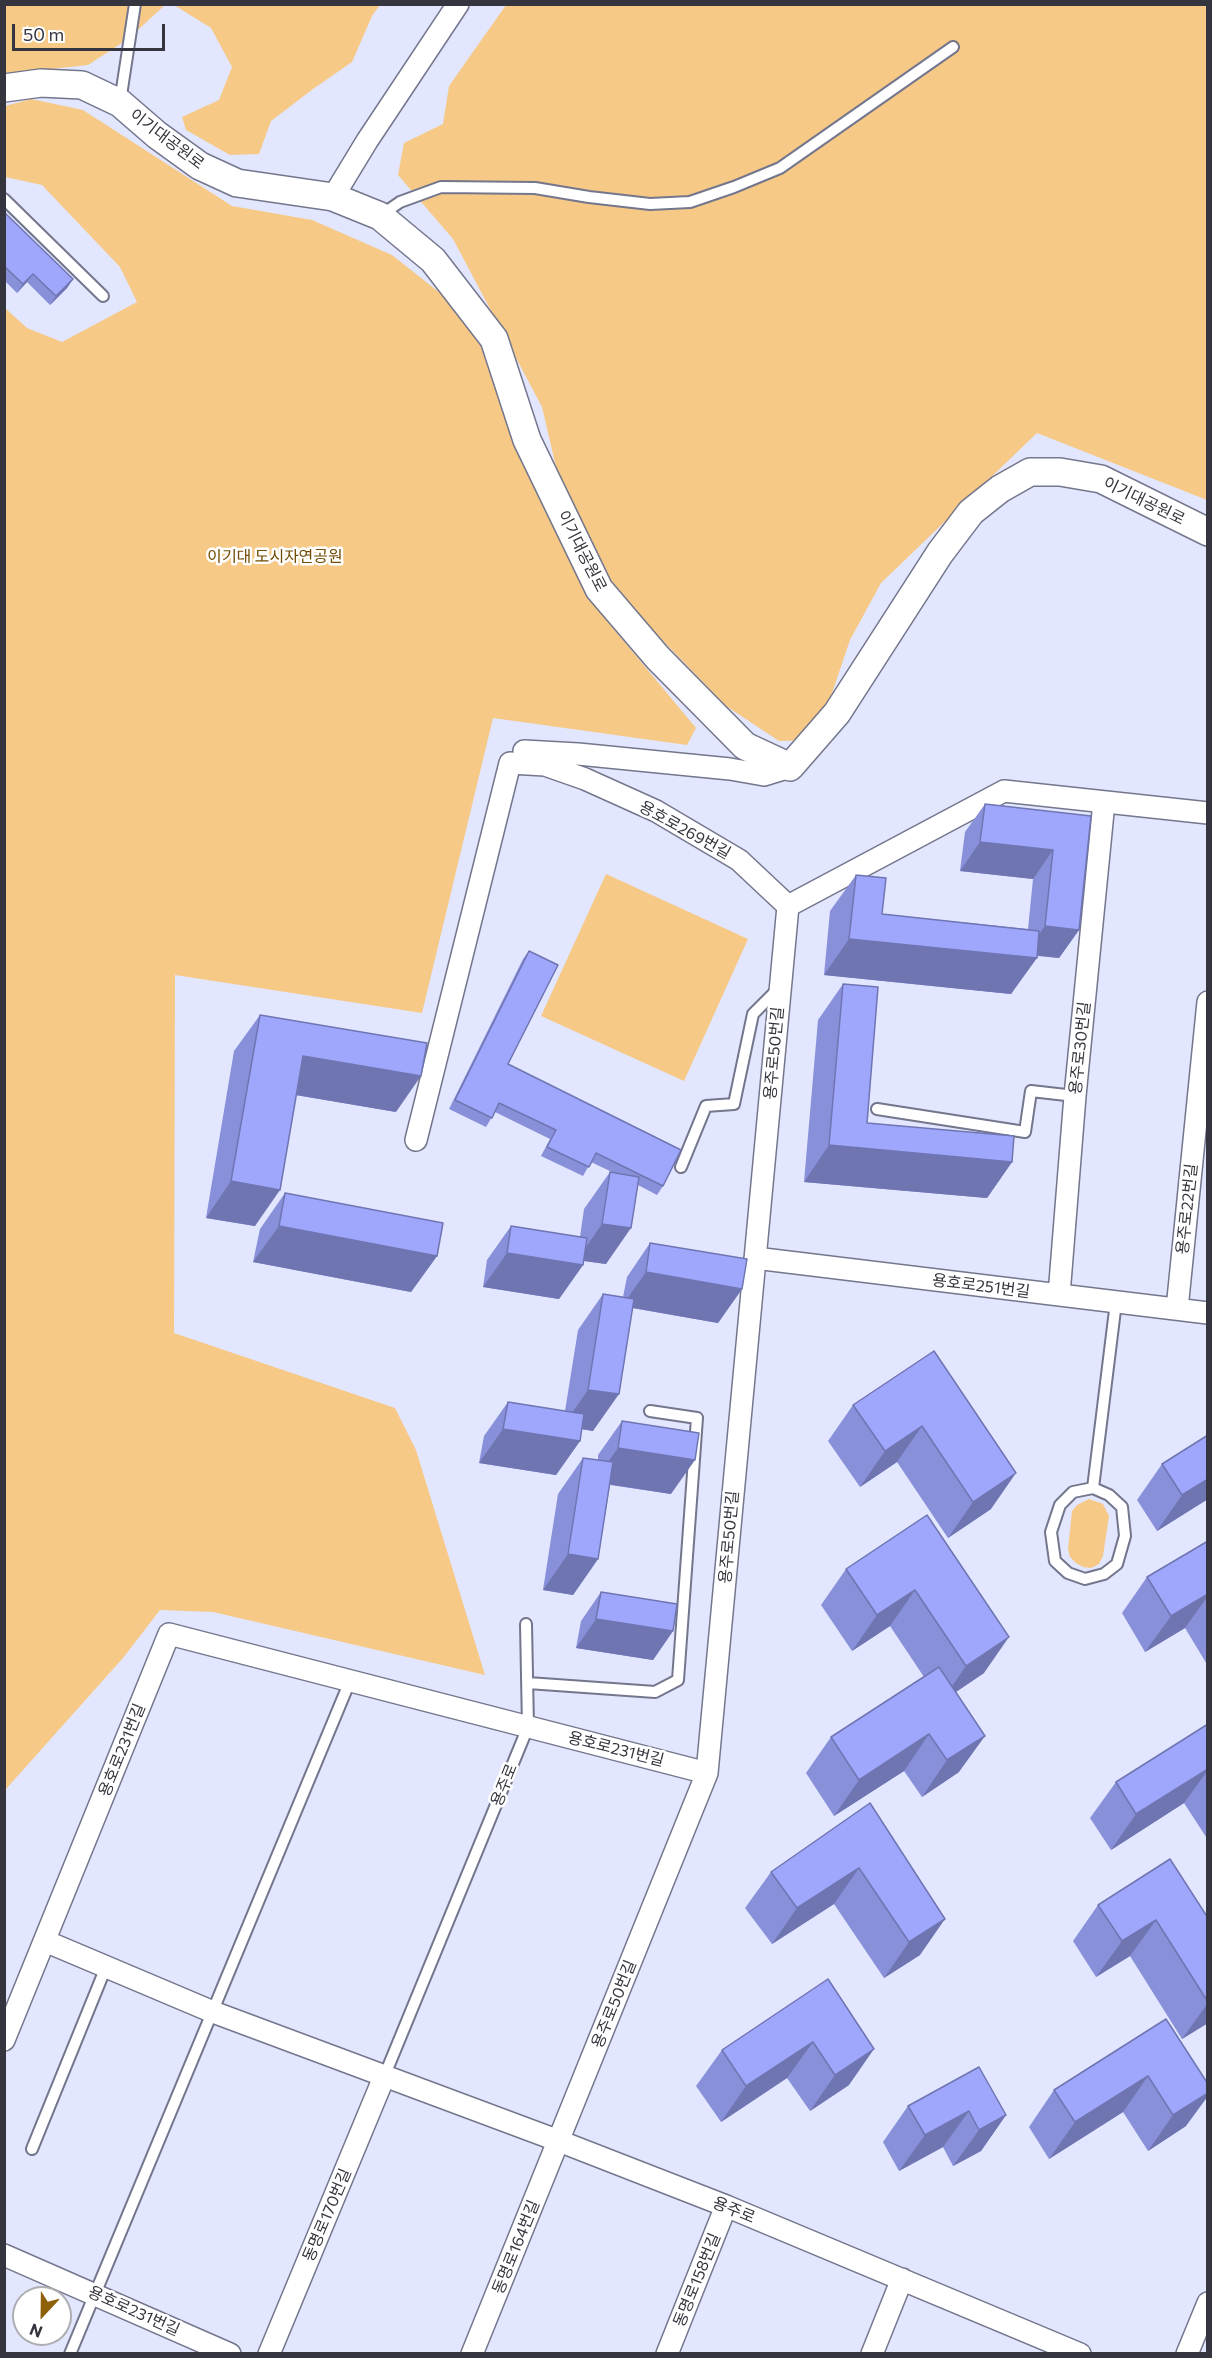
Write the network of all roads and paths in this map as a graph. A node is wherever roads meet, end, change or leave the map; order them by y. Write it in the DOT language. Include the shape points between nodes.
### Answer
graph roads {
  1 [pos="135,4"];
  2 [pos="458,4"];
  3 [pos="953,47"];
  4 [pos="4,88"];
  5 [pos="120,103"];
  6 [pos="333,197"];
  7 [pos="4,199"];
  8 [pos="380,216"];
  9 [pos="104,296"];
  10 [pos="1208,532"];
  11 [pos="510,763"];
  12 [pos="790,767"];
  13 [pos="1104,802"];
  14 [pos="1208,813"];
  15 [pos="788,906"];
  16 [pos="781,987"];
  17 [pos="1208,1002"];
  18 [pos="412,1052"];
  19 [pos="435,1056"];
  20 [pos="1076,1096"];
  21 [pos="877,1109"];
  22 [pos="416,1140"];
  23 [pos="681,1167"];
  24 [pos="755,1258"];
  25 [pos="1059,1295"];
  26 [pos="1116,1302"];
  27 [pos="1177,1309"];
  28 [pos="1208,1313"];
  29 [pos="650,1411"];
  30 [pos="1093,1488"];
  31 [pos="526,1624"];
  32 [pos="350,1681"];
  33 [pos="528,1683"];
  34 [pos="528,1727"];
  35 [pos="707,1773"];
  36 [pos="45,1941"];
  37 [pos="106,1967"];
  38 [pos="213,2012"];
  39 [pos="4,2040"];
  40 [pos="384,2077"];
  41 [pos="559,2141"];
  42 [pos="32,2149"];
  43 [pos="726,2206"];
  44 [pos="4,2255"];
  45 [pos="902,2279"];
  46 [pos="94,2293"];
  47 [pos="1208,2303"];
  48 [pos="1071,2352"];
  49 [pos="70,2354"];
  50 [pos="230,2354"];
  51 [pos="269,2354"];
  52 [pos="472,2354"];
  53 [pos="667,2354"];
  54 [pos="872,2354"];
  55 [pos="1187,2354"];
  1 -- 5 [label="lane"];
  2 -- 6 [label="street"];
  3 -- 8 [label="lane" via="780,168 690,202 650,204 535,188 441,187 400,202"];
  4 -- 5 [label="street, 이기대공원로" via="41,83 82,85"];
  5 -- 6 [label="street, 이기대공원로" via="200,166 237,183"];
  6 -- 8 [label="street, 이기대공원로"];
  7 -- 9 [label="lane"];
  8 -- 12 [label="street, 이기대공원로" via="433,260 494,339 527,440 599,590 658,658 744,746"];
  10 -- 12 [label="street, 이기대공원로" via="1101,479 1030,472 971,512 940,553 837,713"];
  11 -- 12 [label="street" via="516,754 526,750 764,775"];
  11 -- 15 [label="street, 용호로269번길" via="544,765 656,811 739,860"];
  11 -- 19 [label="street"];
  13 -- 14 [label="street"];
  13 -- 15 [label="street" via="1004,791"];
  13 -- 20 [label="street, 용주로30번길"];
  15 -- 16 [label="street, 용주로50번길"];
  16 -- 23 [label="lane" via="753,1014 734,1104 706,1106"];
  16 -- 24 [label="street, 용주로50번길"];
  17 -- 27 [label="street, 용주로22번길"];
  18 -- 19 [label="street"];
  19 -- 22 [label="street"];
  20 -- 21 [label="lane" via="1031,1091 1025,1132"];
  20 -- 25 [label="street, 용주로30번길"];
  24 -- 25 [label="street, 용호로251번길"];
  24 -- 35 [label="street, 용주로50번길"];
  25 -- 26 [label="street, 용호로251번길"];
  26 -- 27 [label="street, 용호로251번길"];
  26 -- 30 [label="lane"];
  27 -- 28 [label="street, 용호로251번길"];
  29 -- 33 [label="lane" via="697,1418 678,1680 656,1692"];
  30 -- 30 [label="lane" via="1122,1507 1125,1536 1117,1564 1104,1574 1085,1579 1068,1573 1055,1561 1052,1532 1060,1505 1073,1492"];
  31 -- 33 [label="lane"];
  32 -- 34 [label="street, 용호로231번길"];
  32 -- 36 [label="street, 용호로231번길" via="169,1635"];
  32 -- 38 [label="lane"];
  33 -- 34 [label="lane"];
  34 -- 35 [label="street, 용호로231번길"];
  34 -- 40 [label="lane, 용주로"];
  35 -- 41 [label="street, 용주로50번길"];
  36 -- 37 [label="street, 용주로"];
  36 -- 39 [label="street, 용호로231번길"];
  37 -- 38 [label="street, 용주로"];
  37 -- 42 [label="lane"];
  38 -- 40 [label="street, 용주로"];
  38 -- 46 [label="lane"];
  40 -- 41 [label="street, 용주로"];
  40 -- 51 [label="street, 동명로170번길"];
  41 -- 43 [label="street, 용주로"];
  41 -- 52 [label="street, 동명로164번길"];
  43 -- 45 [label="street, 용주로"];
  43 -- 53 [label="street, 동명로158번길"];
  44 -- 46 [label="street, 용호로231번길"];
  45 -- 48 [label="street, 용주로"];
  45 -- 54 [label="street"];
  46 -- 49 [label="lane"];
  46 -- 50 [label="street, 용호로231번길"];
  47 -- 55 [label="street"];
}
